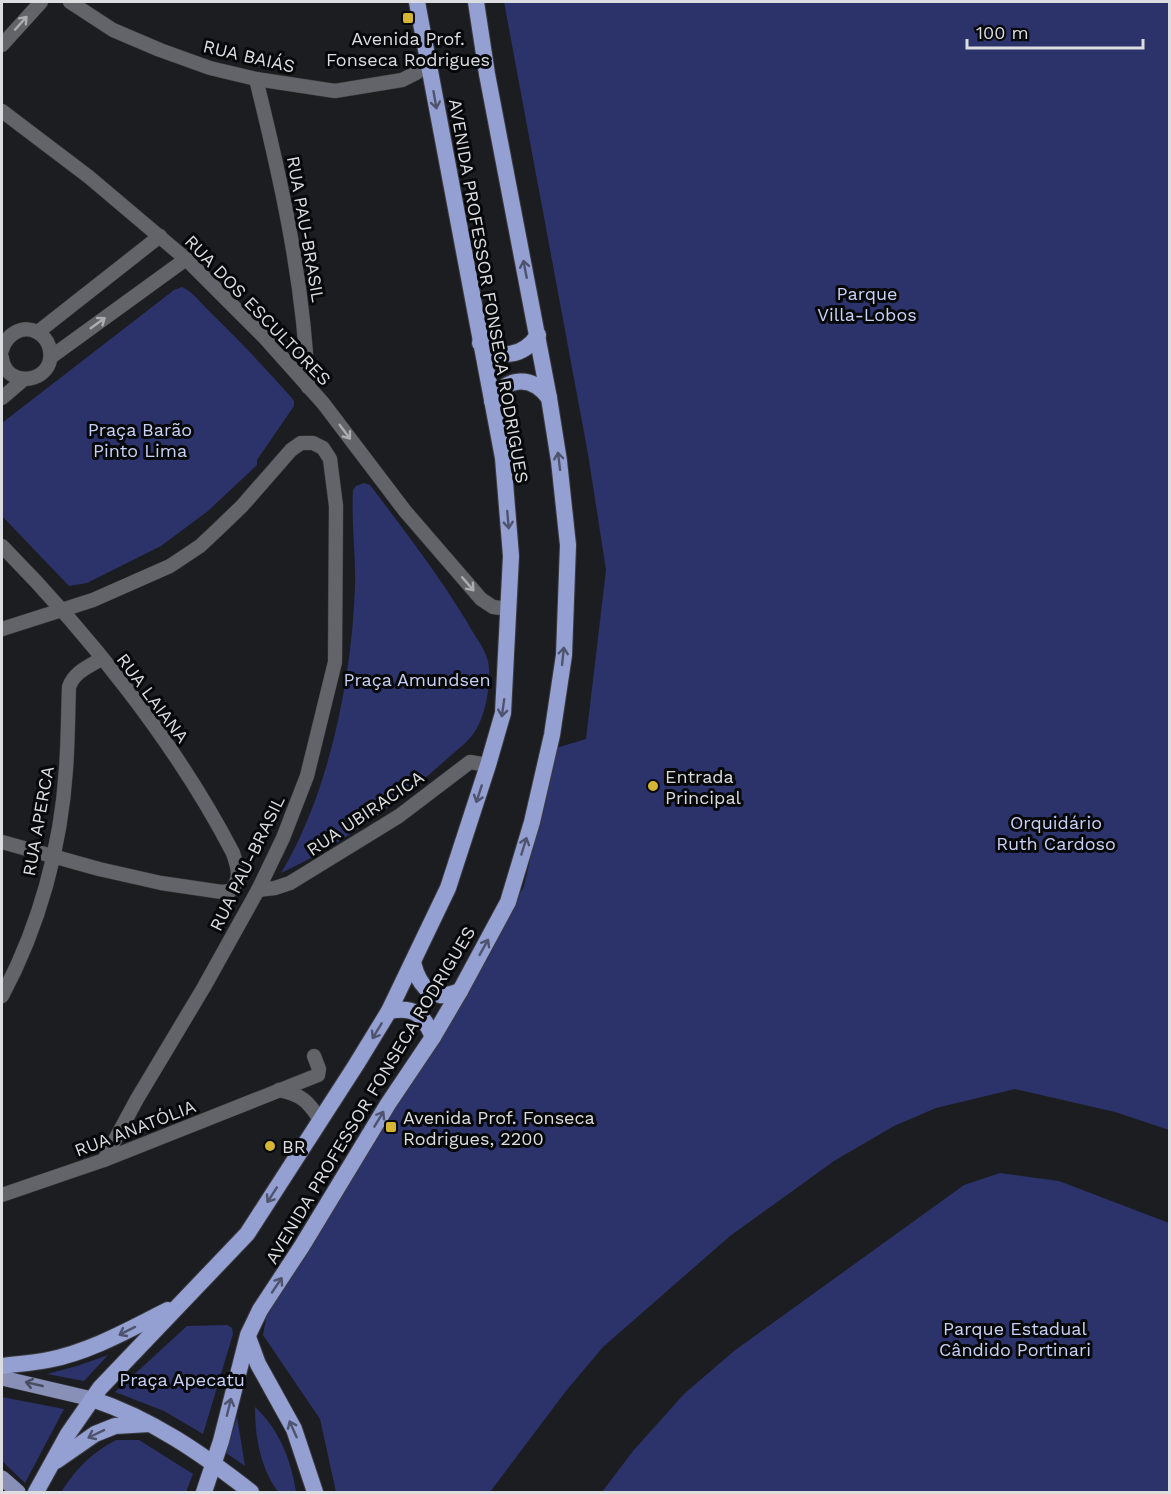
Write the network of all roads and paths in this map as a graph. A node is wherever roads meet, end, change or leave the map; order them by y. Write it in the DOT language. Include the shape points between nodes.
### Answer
graph roads {
  1 [pos="41,2"];
  2 [pos="70,2"];
  3 [pos="417,2"];
  4 [pos="476,2"];
  5 [pos="2,45"];
  6 [pos="428,63"];
  7 [pos="256,79"];
  8 [pos="2,111"];
  9 [pos="160,237"];
  10 [pos="186,259"];
  11 [pos="6,331"];
  12 [pos="38,332"];
  13 [pos="538,335"];
  14 [pos="480,343"];
  15 [pos="2,350"];
  16 [pos="51,357"];
  17 [pos="2,361"];
  18 [pos="23,380"];
  19 [pos="308,387"];
  20 [pos="2,398"];
  21 [pos="549,399"];
  22 [pos="492,401"];
  23 [pos="2,546"];
  24 [pos="61,609"];
  25 [pos="509,609"];
  26 [pos="2,629"];
  27 [pos="101,659"];
  28 [pos="488,765"];
  29 [pos="2,842"];
  30 [pos="54,858"];
  31 [pos="258,890"];
  32 [pos="413,963"];
  33 [pos="460,992"];
  34 [pos="2,996"];
  35 [pos="389,1011"];
  36 [pos="433,1037"];
  37 [pos="314,1056"];
  38 [pos="279,1090"];
  39 [pos="320,1120"];
  40 [pos="104,1160"];
  41 [pos="2,1195"];
  42 [pos="179,1304"];
  43 [pos="248,1335"];
  44 [pos="2,1366"];
  45 [pos="2,1378"];
  46 [pos="92,1399"];
  47 [pos="149,1424"];
  48 [pos="213,1463"];
  49 [pos="51,1465"];
  50 [pos="2,1478"];
  51 [pos="18,1492"];
  52 [pos="36,1492"];
  53 [pos="204,1492"];
  54 [pos="251,1492"];
  55 [pos="315,1492"];
  5 -- 1 [label="street, one-way"];
  2 -- 7 [label="street, RUA BAIÁS" via="113,30 160,50"];
  3 -- 6 [label="highway, AVENIDA PROFESSOR FONSECA RODRIGUES"];
  13 -- 4 [label="highway, AVENIDA PROFESSOR FONSECA RODRIGUES, one-way"];
  6 -- 7 [label="street, RUA BAIÁS" via="402,80 335,91"];
  6 -- 14 [label="highway, AVENIDA PROFESSOR FONSECA RODRIGUES, one-way"];
  7 -- 19 [label="street, RUA PAU-BRASIL" via="297,277 307,346"];
  8 -- 9 [label="street, RUA DOS ESCULTORES"];
  9 -- 10 [label="street, RUA DOS ESCULTORES"];
  9 -- 12 [label="street"];
  16 -- 10 [label="street, one-way"];
  10 -- 19 [label="street, RUA DOS ESCULTORES" via="266,338"];
  11 -- 12 [label="street"];
  11 -- 15 [label="street"];
  12 -- 16 [label="street" via="50,347"];
  13 -- 14 [label="highway" via="525,349 507,355 497,354"];
  13 -- 21 [label="highway, AVENIDA PROFESSOR FONSECA RODRIGUES"];
  14 -- 22 [label="highway, AVENIDA PROFESSOR FONSECA RODRIGUES"];
  16 -- 18 [label="street" via="42,374"];
  17 -- 18 [label="street" via="14,377"];
  18 -- 20 [label="street"];
  19 -- 25 [label="street, RUA DOS ESCULTORES, one-way" via="405,511 481,599 493,607"];
  21 -- 22 [label="highway" via="538,386 525,381 509,383"];
  33 -- 21 [label="highway, AVENIDA PROFESSOR FONSECA RODRIGUES, one-way" via="508,902 552,735 564,656 568,545"];
  22 -- 25 [label="highway, AVENIDA PROFESSOR FONSECA RODRIGUES, one-way" via="503,458 511,556"];
  23 -- 24 [label="street, RUA LAIANA"];
  24 -- 26 [label="street"];
  24 -- 27 [label="street, RUA LAIANA"];
  24 -- 31 [label="street, RUA PAU-BRASIL" via="85,603 170,566 200,546 242,506 291,450 301,443 323,448 330,459 336,506 335,662 307,776"];
  25 -- 28 [label="highway, AVENIDA PROFESSOR FONSECA RODRIGUES, one-way" via="503,713"];
  27 -- 30 [label="street, RUA APERCA" via="72,678 69,687 66,770"];
  27 -- 30 [label="street, RUA LAIANA" via="181,766 228,844 238,868 238,882 230,891 217,892"];
  28 -- 31 [label="street, RUA UBIRACICA" via="470,762 372,834 290,883"];
  28 -- 32 [label="highway, AVENIDA PROFESSOR FONSECA RODRIGUES, one-way" via="447,888"];
  29 -- 30 [label="street"];
  30 -- 34 [label="street, RUA APERCA" via="21,955"];
  31 -- 40 [label="street, RUA PAU-BRASIL"];
  32 -- 33 [label="highway" via="420,981 433,992"];
  32 -- 35 [label="highway, AVENIDA PROFESSOR FONSECA RODRIGUES"];
  33 -- 36 [label="highway, AVENIDA PROFESSOR FONSECA RODRIGUES"];
  35 -- 36 [label="highway" via="407,1009 419,1014"];
  35 -- 39 [label="highway, AVENIDA PROFESSOR FONSECA RODRIGUES, one-way"];
  43 -- 36 [label="highway, AVENIDA PROFESSOR FONSECA RODRIGUES, one-way"];
  37 -- 38 [label="street, RUA ANATÓLIA" via="318,1075"];
  38 -- 39 [label="street" via="307,1100"];
  38 -- 40 [label="street, RUA ANATÓLIA"];
  39 -- 42 [label="highway, AVENIDA PROFESSOR FONSECA RODRIGUES, one-way" via="247,1234"];
  40 -- 41 [label="street, RUA ANATÓLIA"];
  42 -- 44 [label="highway, one-way" via="77,1351 48,1360"];
  42 -- 46 [label="highway, AVENIDA PROFESSOR FONSECA RODRIGUES"];
  48 -- 43 [label="highway, AVENIDA PROFESSOR FONSECA RODRIGUES, one-way"];
  55 -- 43 [label="highway, one-way" via="294,1429 258,1364"];
  46 -- 45 [label="main road, one-way"];
  46 -- 47 [label="highway" via="124,1409"];
  46 -- 49 [label="highway, AVENIDA PROFESSOR FONSECA RODRIGUES"];
  47 -- 48 [label="highway"];
  47 -- 49 [label="highway, one-way" via="115,1426 95,1434"];
  48 -- 53 [label="highway, AVENIDA PROFESSOR FONSECA RODRIGUES"];
  48 -- 54 [label="highway"];
  49 -- 52 [label="highway, AVENIDA PROFESSOR FONSECA RODRIGUES"];
  50 -- 51 [label="main road"];
}
